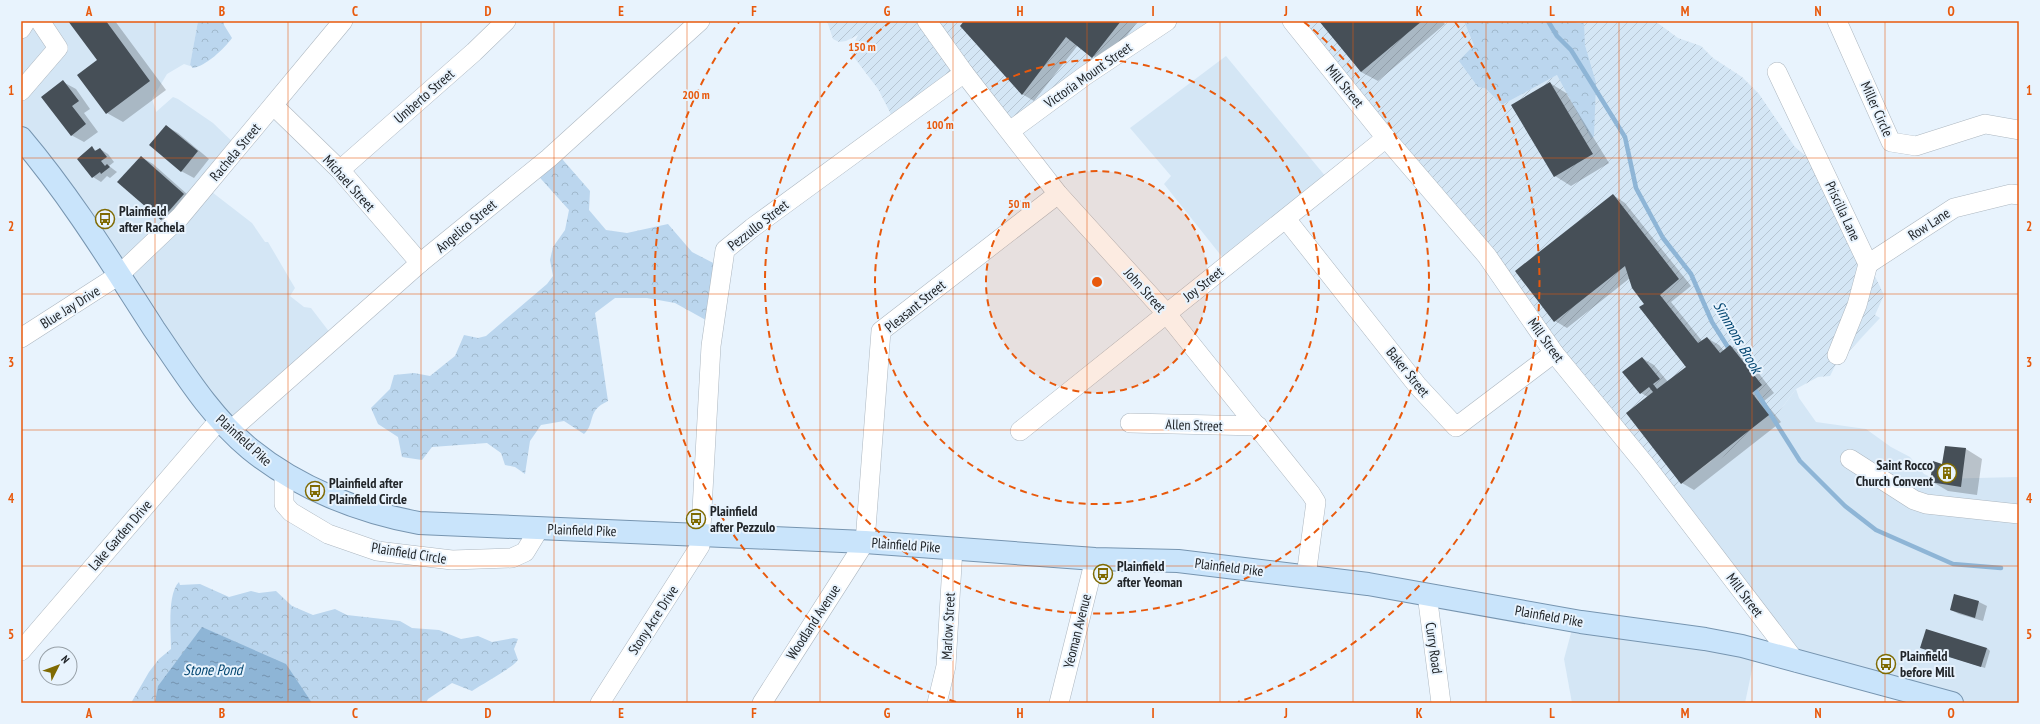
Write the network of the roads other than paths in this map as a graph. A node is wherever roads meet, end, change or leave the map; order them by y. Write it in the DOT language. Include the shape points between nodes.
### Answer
graph roads {
  1 [pos="26,21"];
  2 [pos="40,21"];
  3 [pos="343,21"];
  4 [pos="506,21"];
  5 [pos="700,21"];
  6 [pos="927,21"];
  7 [pos="1167,21"];
  8 [pos="1292,21"];
  9 [pos="1837,21"];
  10 [pos="21,28"];
  11 [pos="1777,72"];
  12 [pos="964,73"];
  13 [pos="21,91"];
  14 [pos="274,106"];
  15 [pos="2019,130"];
  16 [pos="1010,131"];
  17 [pos="21,138"];
  18 [pos="1386,138"];
  19 [pos="340,170"];
  20 [pos="1058,194"];
  21 [pos="2019,195"];
  22 [pos="1286,219"];
  23 [pos="420,263"];
  24 [pos="1868,264"];
  25 [pos="119,275"];
  26 [pos="1166,313"];
  27 [pos="21,338"];
  28 [pos="1554,353"];
  29 [pos="1837,355"];
  30 [pos="1130,423"];
  31 [pos="225,425"];
  32 [pos="1258,426"];
  33 [pos="1020,431"];
  34 [pos="1850,459"];
  35 [pos="284,473"];
  36 [pos="2019,514"];
  37 [pos="539,529"];
  38 [pos="700,535"];
  39 [pos="865,542"];
  40 [pos="952,548"];
  41 [pos="1095,560"];
  42 [pos="1306,576"];
  43 [pos="1427,594"];
  44 [pos="25,638"];
  45 [pos="1796,662"];
  46 [pos="600,703"];
  47 [pos="762,703"];
  48 [pos="937,703"];
  49 [pos="1059,703"];
  50 [pos="1442,703"];
  51 [pos="1952,703"];
  1 -- 10 [label="street"];
  2 -- 13 [label="street" via="58,48"];
  3 -- 14 [label="street, Rachela Street"];
  4 -- 19 [label="street, Umberto Street"];
  5 -- 23 [label="street, Angelico Street" via="580,127 549,158"];
  6 -- 12 [label="street, John Street"];
  7 -- 16 [label="street, Victoria Mount Street" via="1086,75"];
  8 -- 18 [label="street, Mill Street"];
  9 -- 15 [label="street, Miller Circle" via="1891,142 1916,146 1985,124"];
  11 -- 24 [label="street, Priscilla Lane"];
  12 -- 16 [label="street, John Street"];
  12 -- 38 [label="street, Pezzullo Street" via="725,250 711,346"];
  14 -- 19 [label="street, Michael Street"];
  14 -- 25 [label="street, Rachela Street" via="180,217"];
  16 -- 20 [label="street, John Street"];
  17 -- 25 [label="main road, Plainfield Pike" via="46,168"];
  18 -- 22 [label="street, Joy Street"];
  18 -- 28 [label="street, Mill Street" via="1487,256"];
  19 -- 23 [label="street, Michael Street"];
  20 -- 26 [label="street, John Street"];
  20 -- 39 [label="street, Pleasant Street" via="881,331"];
  21 -- 24 [label="street, Row Lane" via="2011,194 1954,208"];
  22 -- 26 [label="street, Joy Street"];
  22 -- 28 [label="street, Baker Street" via="1417,385 1456,428"];
  23 -- 31 [label="street, Angelico Street"];
  24 -- 29 [label="street" via="1857,305"];
  25 -- 27 [label="street, Blue Jay Drive"];
  25 -- 31 [label="main road, Plainfield Pike" via="179,366"];
  26 -- 32 [label="street, John Street"];
  26 -- 33 [label="street, Joy Street"];
  28 -- 45 [label="street, Mill Street" via="1647,467"];
  30 -- 32 [label="street, Allen Street"];
  31 -- 35 [label="main road, Plainfield Pike" via="249,448"];
  31 -- 44 [label="street, Lake Garden Drive"];
  32 -- 42 [label="street, John Street" via="1316,502"];
  34 -- 36 [label="street" via="1914,500 1926,504"];
  35 -- 37 [label="main road, Plainfield Pike" via="338,500 385,517 419,523"];
  35 -- 37 [label="street, Plainfield Circle" via="284,504 291,512 328,534 377,551 452,560 512,558 525,552"];
  37 -- 38 [label="main road, Plainfield Pike"];
  38 -- 39 [label="main road, Plainfield Pike"];
  38 -- 46 [label="street, Stony Acre Drive" via="700,546"];
  39 -- 40 [label="main road, Plainfield Pike"];
  39 -- 47 [label="street, Woodland Avenue"];
  40 -- 41 [label="main road, Plainfield Pike"];
  40 -- 48 [label="street, Marlow Street" via="946,666"];
  41 -- 42 [label="main road, Plainfield Pike" via="1178,560"];
  41 -- 49 [label="street, Yeoman Avenue"];
  42 -- 43 [label="main road, Plainfield Pike"];
  43 -- 45 [label="main road, Plainfield Pike" via="1581,622 1705,639 1742,646"];
  43 -- 50 [label="street, Curry Road"];
  45 -- 51 [label="main road, Plainfield Pike"];
}
